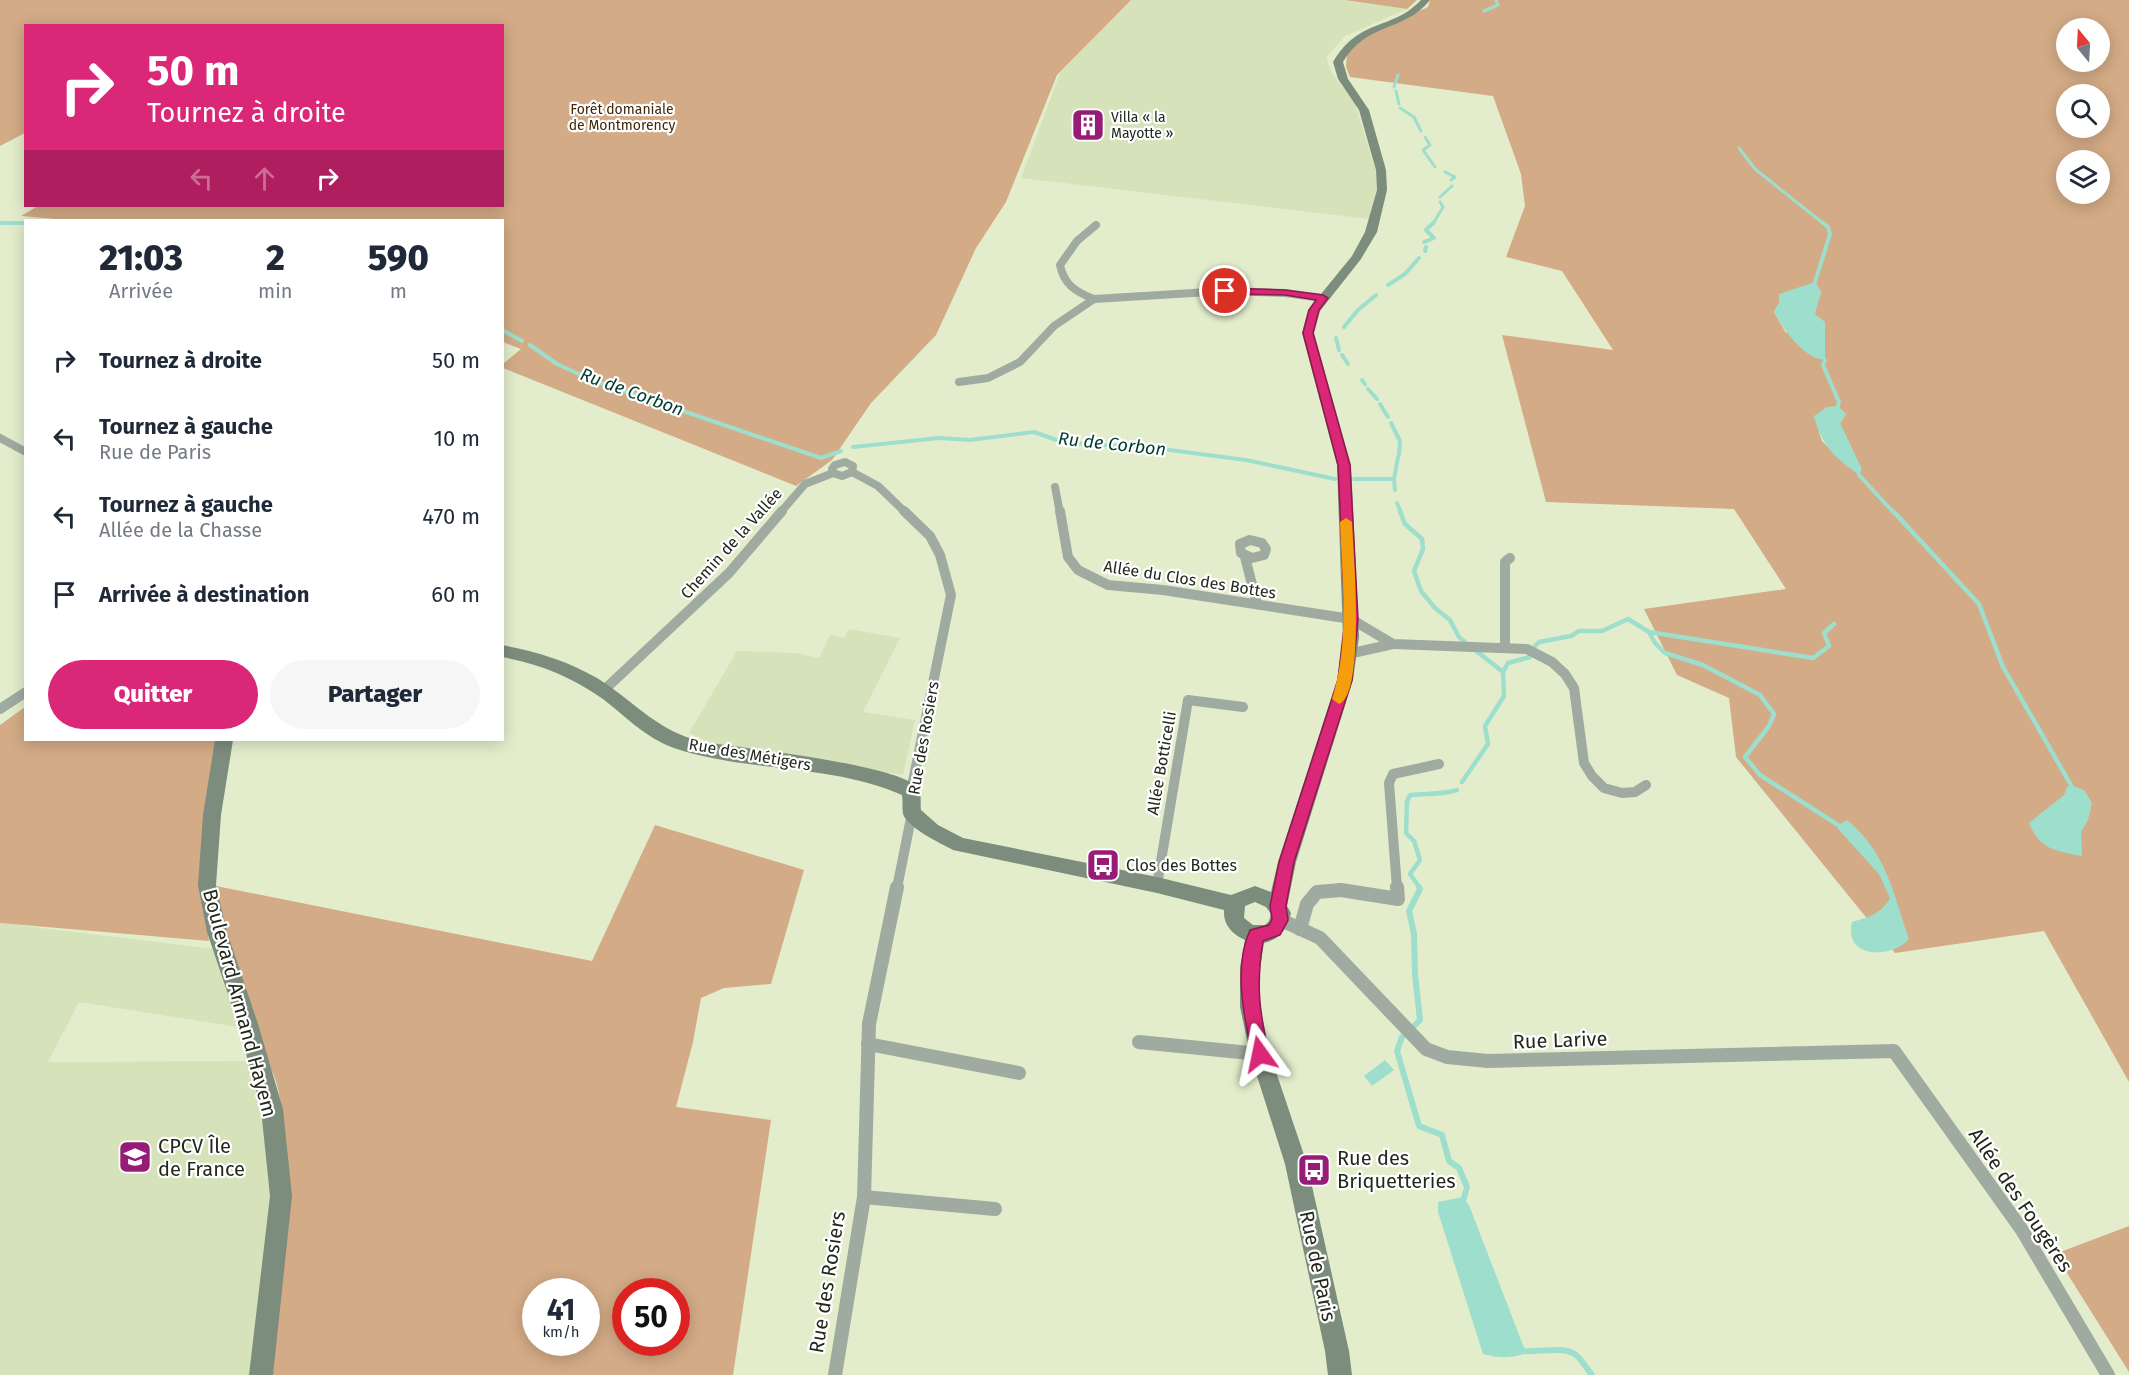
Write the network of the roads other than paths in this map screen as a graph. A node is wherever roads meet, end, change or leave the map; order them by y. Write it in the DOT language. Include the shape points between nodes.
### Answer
graph roads {
  1 [pos="1426,0"];
  2 [pos="1096,225"];
  3 [pos="1323,298"];
  4 [pos="1094,299"];
  5 [pos="959,382"];
  6 [pos="0,438"];
  7 [pos="24,451"];
  8 [pos="852,472"];
  9 [pos="1055,488"];
  10 [pos="1245,557"];
  11 [pos="1510,558"];
  12 [pos="1257,604"];
  13 [pos="1352,619"];
  14 [pos="1393,644"];
  15 [pos="1505,647"];
  16 [pos="504,651"];
  17 [pos="1348,654"];
  18 [pos="603,691"];
  19 [pos="24,693"];
  20 [pos="1243,707"];
  21 [pos="0,709"];
  22 [pos="224,741"];
  23 [pos="1439,764"];
  24 [pos="1646,785"];
  25 [pos="911,791"];
  26 [pos="912,813"];
  27 [pos="1287,862"];
  28 [pos="1157,885"];
  29 [pos="1262,895"];
  30 [pos="1235,904"];
  31 [pos="1279,913"];
  32 [pos="1300,929"];
  33 [pos="1256,935"];
  34 [pos="1139,1042"];
  35 [pos="868,1044"];
  36 [pos="1894,1051"];
  37 [pos="1260,1054"];
  38 [pos="1018,1073"];
  39 [pos="864,1197"];
  40 [pos="995,1209"];
  41 [pos="261,1375"];
  42 [pos="835,1375"];
  43 [pos="1340,1375"];
  44 [pos="2108,1375"];
  1 -- 3 [label="main road" via="1411,12 1360,36 1342,51 1338,62 1343,79 1364,110 1381,170 1382,190 1369,236"];
  2 -- 4 [label="street" via="1077,241 1060,265 1068,286"];
  3 -- 4 [label="street" via="1285,292 1216,291"];
  3 -- 13 [label="main road" via="1314,310 1308,333 1344,465"];
  4 -- 5 [label="street" via="1054,326 1020,362 988,378"];
  6 -- 7 [label="street"];
  8 -- 18 [label="street, Chemin de la Vallée" via="842,476 833,473 805,484 707,595"];
  8 -- 25 [label="street, Rue des Rosiers" via="878,486 930,536 940,555 951,595"];
  9 -- 12 [label="street, Allée du Clos des Bottes" via="1068,556 1083,575 1108,585"];
  10 -- 12 [label="street"];
  11 -- 15 [label="street" via="1505,562"];
  12 -- 13 [label="street, Allée du Clos des Bottes"];
  13 -- 14 [label="street"];
  13 -- 17 [label="main road"];
  14 -- 15 [label="street"];
  14 -- 17 [label="street"];
  15 -- 24 [label="street" via="1527,649 1565,674 1574,687 1584,763 1604,788 1622,793 1635,792"];
  16 -- 18 [label="main road, Rue des Métigers" via="555,664"];
  17 -- 27 [label="main road" via="1345,680"];
  18 -- 25 [label="main road, Rue des Métigers" via="649,728 672,740 888,780"];
  19 -- 21 [label="street"];
  20 -- 28 [label="street, Allée Botticelli" via="1188,700"];
  22 -- 41 [label="main road, Boulevard Armand Hayem" via="212,815 207,885 217,932 272,1109 281,1196"];
  23 -- 32 [label="street" via="1392,774 1389,783 1398,899 1341,890 1317,892 1307,904"];
  25 -- 26 [label="main road, Rue des Rosiers"];
  26 -- 28 [label="main road" via="959,845"];
  26 -- 35 [label="street, Rue des Rosiers"];
  27 -- 29 [label="main road"];
  27 -- 31 [label="main road"];
  28 -- 30 [label="main road"];
  29 -- 30 [label="main road" via="1243,896"];
  29 -- 31 [label="main road"];
  30 -- 33 [label="main road" via="1236,924"];
  31 -- 32 [label="street, Rue Larive"];
  31 -- 33 [label="main road" via="1275,930"];
  32 -- 36 [label="street, Rue Larive" via="1320,938 1426,1049 1447,1057 1488,1061"];
  33 -- 37 [label="main road, Rue de Paris" via="1250,968 1250,1007"];
  34 -- 37 [label="street"];
  35 -- 38 [label="street"];
  35 -- 39 [label="street, Rue des Rosiers"];
  36 -- 44 [label="street, Allée des Fougères" via="2022,1230"];
  37 -- 43 [label="main road, Rue de Paris" via="1296,1164"];
  39 -- 40 [label="street, Rue des Rosiers"];
  39 -- 42 [label="street, Rue des Rosiers"];
}
